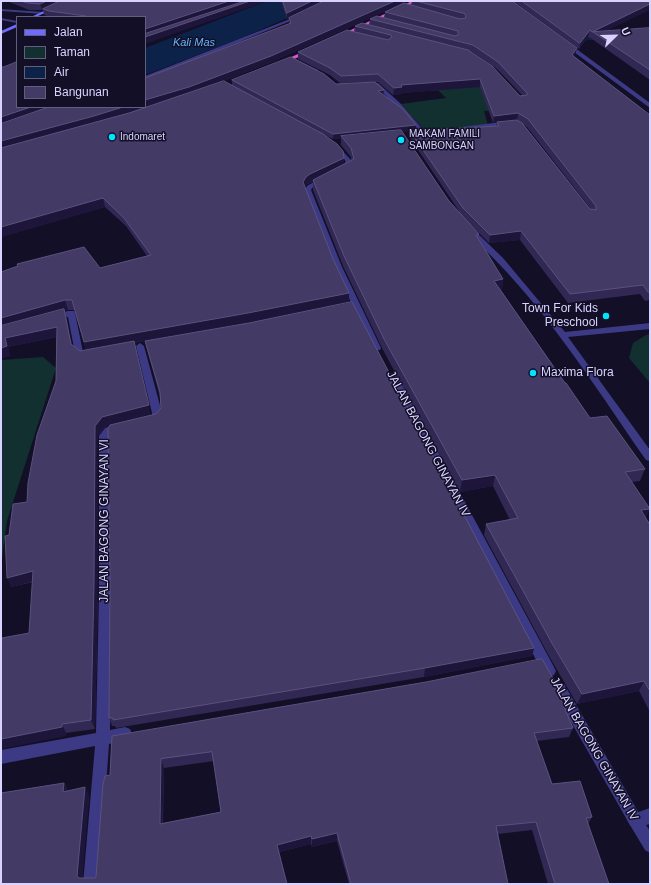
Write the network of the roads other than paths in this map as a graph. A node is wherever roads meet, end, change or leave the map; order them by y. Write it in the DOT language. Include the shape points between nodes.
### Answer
graph roads {
  1 [pos="68,1"];
  2 [pos="416,1"];
  3 [pos="403,6"];
  4 [pos="410,8"];
  5 [pos="1,10"];
  6 [pos="43,13"];
  7 [pos="306,14"];
  8 [pos="36,16"];
  9 [pos="1,19"];
  10 [pos="377,19"];
  11 [pos="389,22"];
  12 [pos="16,24"];
  13 [pos="16,25"];
  14 [pos="362,26"];
  15 [pos="374,29"];
  16 [pos="1,33"];
  17 [pos="347,33"];
  18 [pos="356,35"];
  19 [pos="335,39"];
  20 [pos="559,39"];
  21 [pos="316,48"];
  22 [pos="291,58"];
  23 [pos="274,66"];
  24 [pos="320,73"];
  25 [pos="146,78"];
  26 [pos="361,85"];
  27 [pos="650,106"];
  28 [pos="517,124"];
  29 [pos="457,129"];
  30 [pos="423,133"];
  31 [pos="332,142"];
  32 [pos="467,227"];
  33 [pos="47,319"];
  34 [pos="650,326"];
  35 [pos="562,335"];
  36 [pos="139,346"];
  37 [pos="93,354"];
  38 [pos="650,457"];
  39 [pos="543,661"];
  40 [pos="529,664"];
  41 [pos="138,732"];
  42 [pos="103,738"];
  43 [pos="1,758"];
  44 [pos="643,818"];
  45 [pos="650,845"];
  46 [pos="92,884"];
  1 -- 6 [label="main road"];
  2 -- 3 [label="highway"];
  3 -- 4 [label="street"];
  3 -- 10 [label="highway"];
  5 -- 6 [label="street"];
  6 -- 8 [label="main road"];
  7 -- 25 [label="street"];
  9 -- 12 [label="street"];
  10 -- 11 [label="street"];
  10 -- 14 [label="highway"];
  13 -- 16 [label="main road"];
  14 -- 15 [label="street"];
  14 -- 17 [label="highway"];
  17 -- 18 [label="street"];
  17 -- 19 [label="highway"];
  20 -- 27 [label="street"];
  21 -- 22 [label="highway"];
  22 -- 23 [label="highway"];
  22 -- 24 [label="street"];
  26 -- 30 [label="street" via="376,84 398,104"];
  28 -- 29 [label="street"];
  31 -- 39 [label="street, JALAN BAGONG GINAYAN IV" via="345,155 349,168 313,184 308,190 352,306"];
  32 -- 35 [label="street" via="503,262"];
  33 -- 37 [label="street" via="71,313 79,353 83,356"];
  34 -- 35 [label="street"];
  35 -- 38 [label="street"];
  36 -- 42 [label="street, JALAN BAGONG GINAYAN VI" via="157,416 154,419 108,430 104,436"];
  39 -- 40 [label="street"];
  39 -- 44 [label="street, JALAN BAGONG GINAYAN IV"];
  41 -- 42 [label="street"];
  42 -- 43 [label="street"];
  42 -- 46 [label="street, JALAN BAGONG GINAYAN VI" via="98,773"];
  44 -- 45 [label="street, JALAN BAGONG GINAYAN IV"];
}
